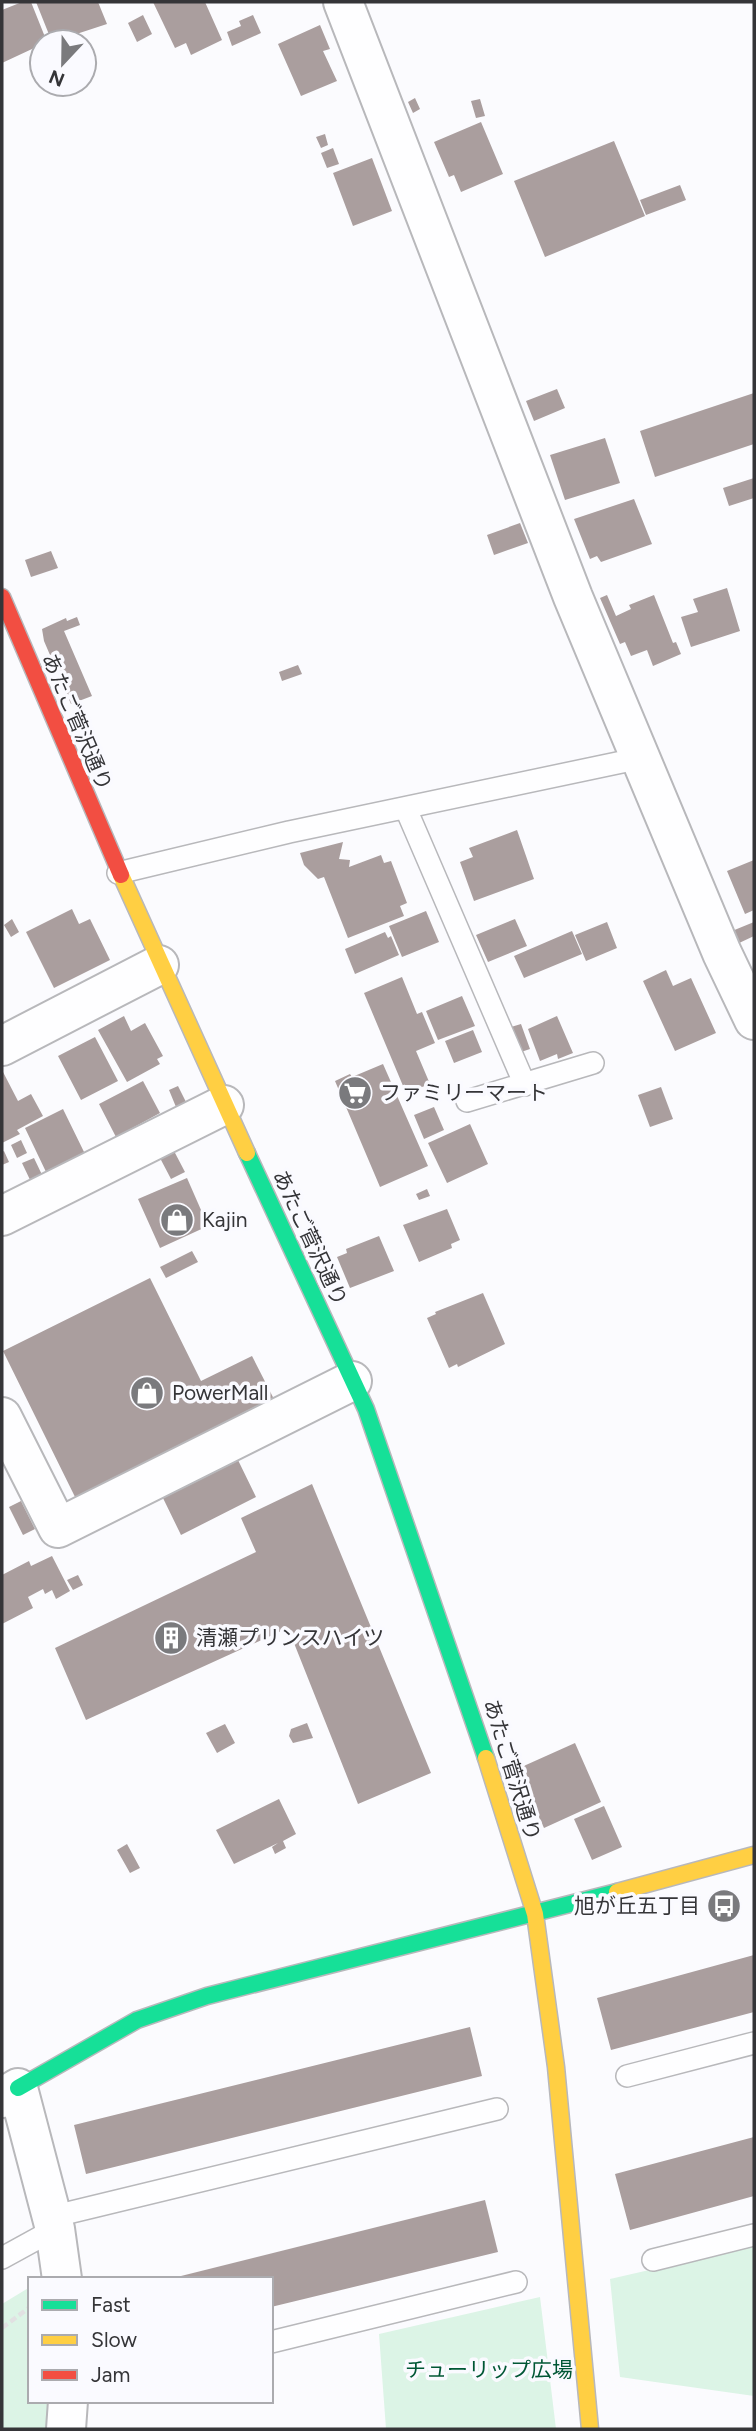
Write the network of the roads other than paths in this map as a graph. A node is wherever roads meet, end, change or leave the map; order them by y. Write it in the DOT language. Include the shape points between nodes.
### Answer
graph roads {
  1 [pos="343,2"];
  2 [pos="2,597"];
  3 [pos="641,758"];
  4 [pos="406,809"];
  5 [pos="118,873"];
  6 [pos="159,965"];
  7 [pos="754,1020"];
  8 [pos="2,1046"];
  9 [pos="593,1063"];
  10 [pos="526,1085"];
  11 [pos="467,1101"];
  12 [pos="224,1105"];
  13 [pos="2,1216"];
  14 [pos="352,1381"];
  15 [pos="2,1417"];
  16 [pos="754,1854"];
  17 [pos="536,1914"];
  18 [pos="754,2042"];
  19 [pos="627,2076"];
  20 [pos="10,2093"];
  21 [pos="497,2109"];
  22 [pos="53,2223"];
  23 [pos="754,2235"];
  24 [pos="2,2258"];
  25 [pos="653,2260"];
  26 [pos="62,2277"];
  27 [pos="516,2282"];
  28 [pos="273,2342"];
  29 [pos="68,2403"];
  30 [pos="66,2429"];
  31 [pos="590,2429"];
  1 -- 3 [label="street" via="573,597"];
  2 -- 5 [label="street, あたご菅沢通り"];
  3 -- 4 [label="lane"];
  3 -- 7 [label="street"];
  4 -- 5 [label="lane"];
  4 -- 10 [label="lane"];
  5 -- 6 [label="street, あたご菅沢通り"];
  6 -- 8 [label="street"];
  6 -- 12 [label="street, あたご菅沢通り"];
  9 -- 10 [label="lane"];
  10 -- 11 [label="lane"];
  12 -- 13 [label="street"];
  12 -- 14 [label="street, あたご菅沢通り"];
  14 -- 15 [label="street" via="58,1528"];
  14 -- 17 [label="street, あたご菅沢通り" via="414,1540"];
  16 -- 17 [label="street"];
  17 -- 20 [label="street" via="206,1996 137,2020"];
  17 -- 31 [label="street, あたご菅沢通り" via="556,2067"];
  18 -- 19 [label="lane"];
  20 -- 22 [label="street"];
  21 -- 22 [label="lane"];
  22 -- 24 [label="lane"];
  22 -- 26 [label="street"];
  23 -- 25 [label="lane"];
  27 -- 28 [label="lane"];
  29 -- 30 [label="street"];
}
